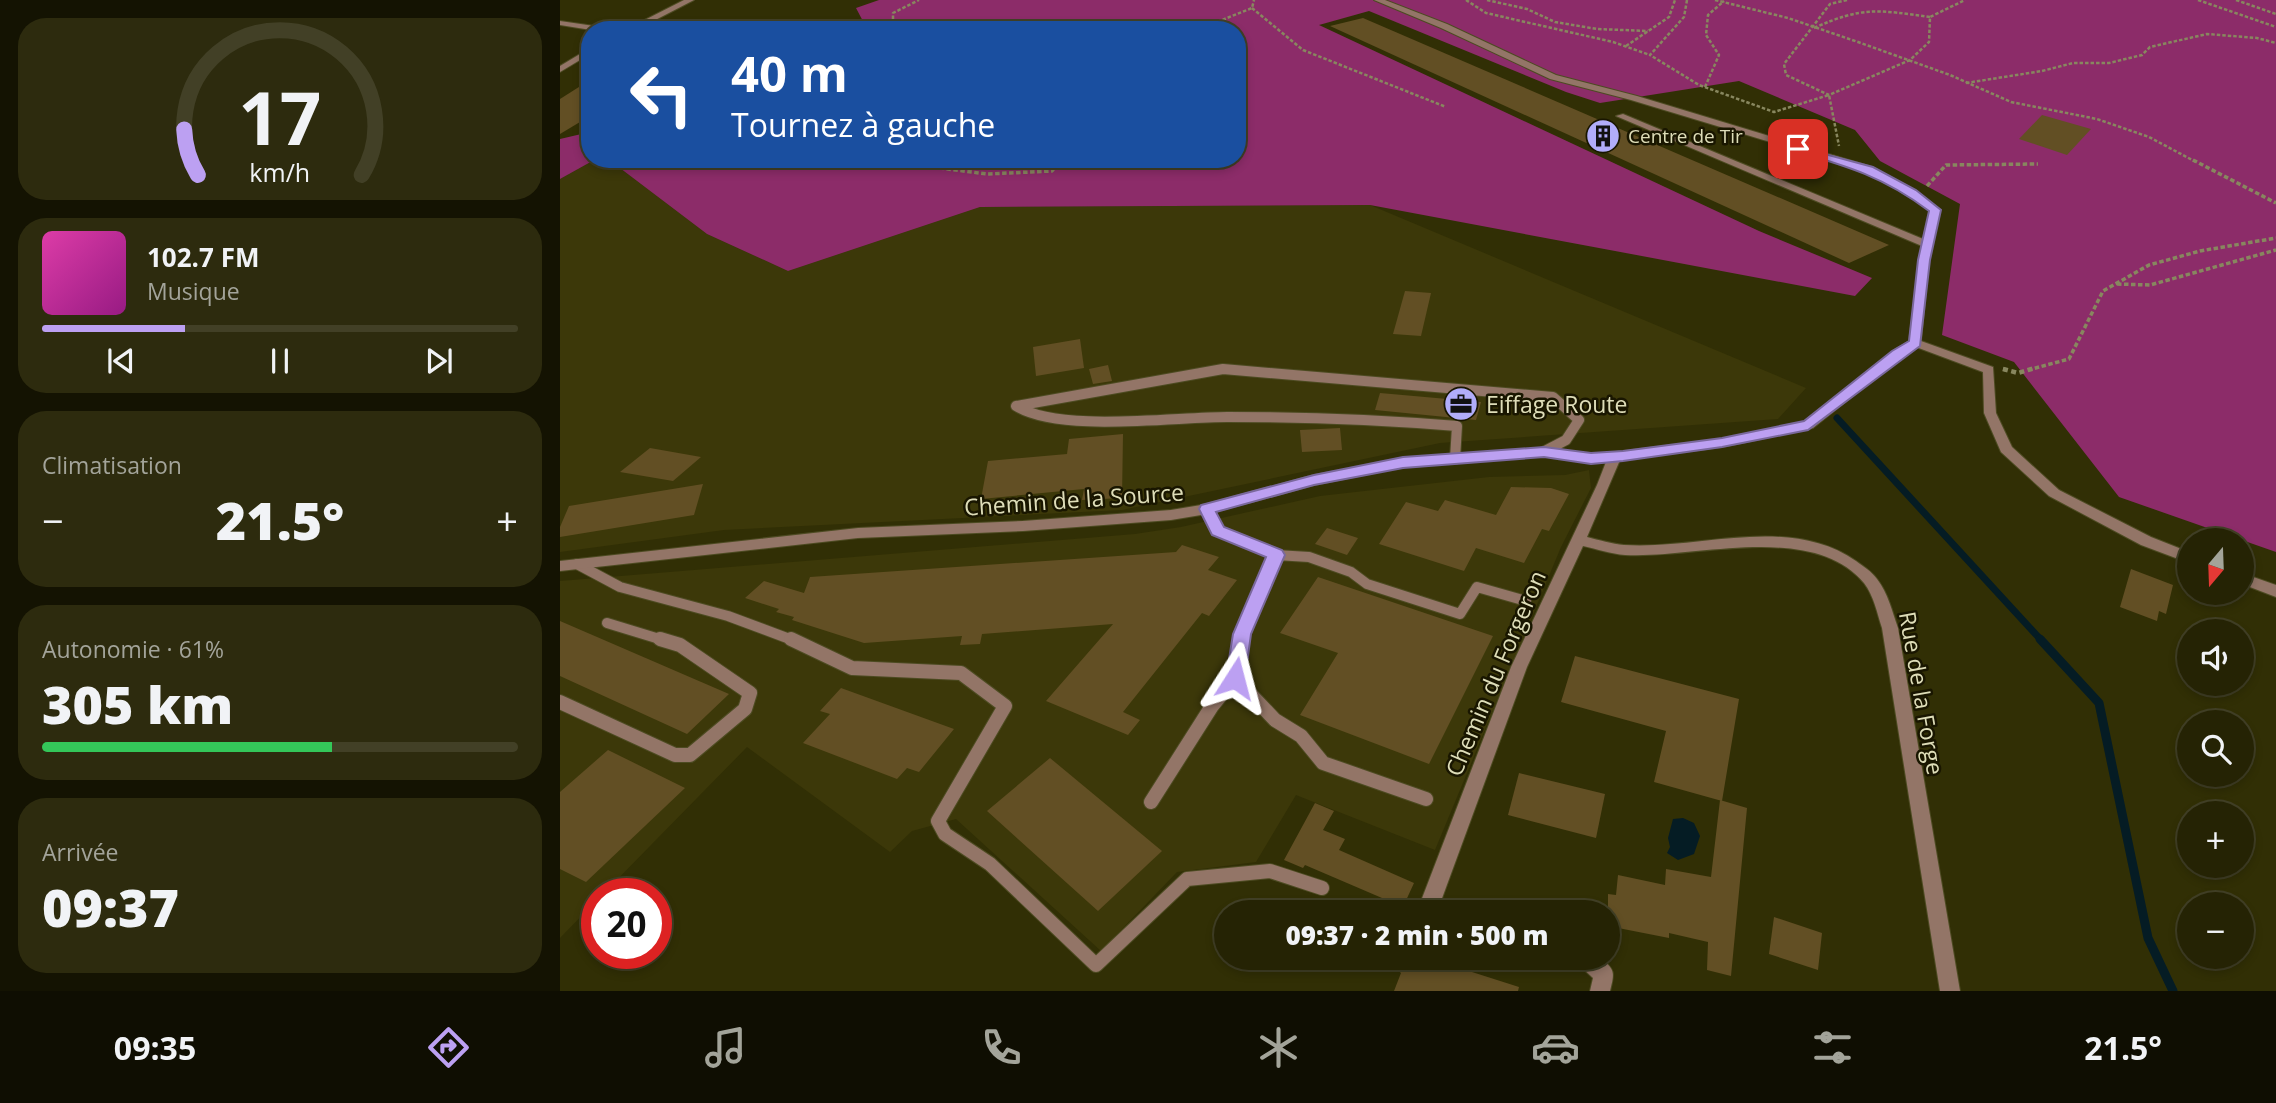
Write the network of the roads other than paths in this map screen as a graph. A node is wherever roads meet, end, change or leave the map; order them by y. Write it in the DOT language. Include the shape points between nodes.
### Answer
graph roads {
  1 [pos="690,0"];
  2 [pos="1378,0"];
  3 [pos="647,21"];
  4 [pos="560,23"];
  5 [pos="581,26"];
  6 [pos="581,56"];
  7 [pos="560,71"];
  8 [pos="1619,116"];
  9 [pos="1927,244"];
  10 [pos="1915,343"];
  11 [pos="1544,452"];
  12 [pos="1614,457"];
  13 [pos="1455,459"];
  14 [pos="1207,509"];
  15 [pos="1579,540"];
  16 [pos="2177,553"];
  17 [pos="1276,555"];
  18 [pos="577,564"];
  19 [pos="560,566"];
  20 [pos="2254,583"];
  21 [pos="2276,592"];
  22 [pos="1526,601"];
  23 [pos="607,623"];
  24 [pos="1235,678"];
  25 [pos="560,702"];
  26 [pos="1426,799"];
  27 [pos="1151,802"];
  28 [pos="1322,888"];
  29 [pos="1431,900"];
  30 [pos="1600,970"];
  31 [pos="1600,991"];
  32 [pos="1950,991"];
  1 -- 3 [label="street"];
  2 -- 9 [label="street" via="1553,77 1869,169 1935,210"];
  4 -- 5 [label="street"];
  6 -- 7 [label="street"];
  8 -- 9 [label="street"];
  9 -- 10 [label="street"];
  10 -- 12 [label="street, Chemin de la Source" via="1808,425 1722,443"];
  10 -- 16 [label="street" via="1989,370 1990,413 2006,449 2054,493"];
  11 -- 12 [label="street, Chemin de la Source"];
  11 -- 13 [label="street, Chemin de la Source"];
  11 -- 13 [label="lane" via="1566,440 1578,420 1553,397 1223,369 1016,406 1031,415 1072,421 1228,417 1457,426"];
  12 -- 15 [label="street, Chemin du Forgeron"];
  13 -- 14 [label="street, Chemin de la Source" via="1403,463 1314,480"];
  14 -- 17 [label="lane" via="1217,531"];
  14 -- 18 [label="street, Chemin de la Source" via="1023,526 858,533"];
  15 -- 29 [label="street, Chemin du Forgeron" via="1519,667"];
  15 -- 32 [label="street, Rue de la Forge" via="1625,550 1775,542 1825,552 1865,575 1878,592 1890,628"];
  17 -- 22 [label="lane" via="1309,557 1351,572 1367,584 1460,614 1477,587"];
  17 -- 24 [label="lane" via="1242,634"];
  18 -- 19 [label="street, Chemin de la Source"];
  18 -- 28 [label="lane" via="620,587 728,616 852,668 961,673 1005,706 938,821 945,834 990,863 1096,965 1187,879 1270,871"];
  20 -- 21 [label="street"];
  23 -- 25 [label="lane" via="680,645 750,693 745,709 690,755 675,755"];
  24 -- 26 [label="lane" via="1276,720 1301,736 1323,763"];
  24 -- 27 [label="lane"];
  30 -- 31 [label="street" via="1604,974"];
}
